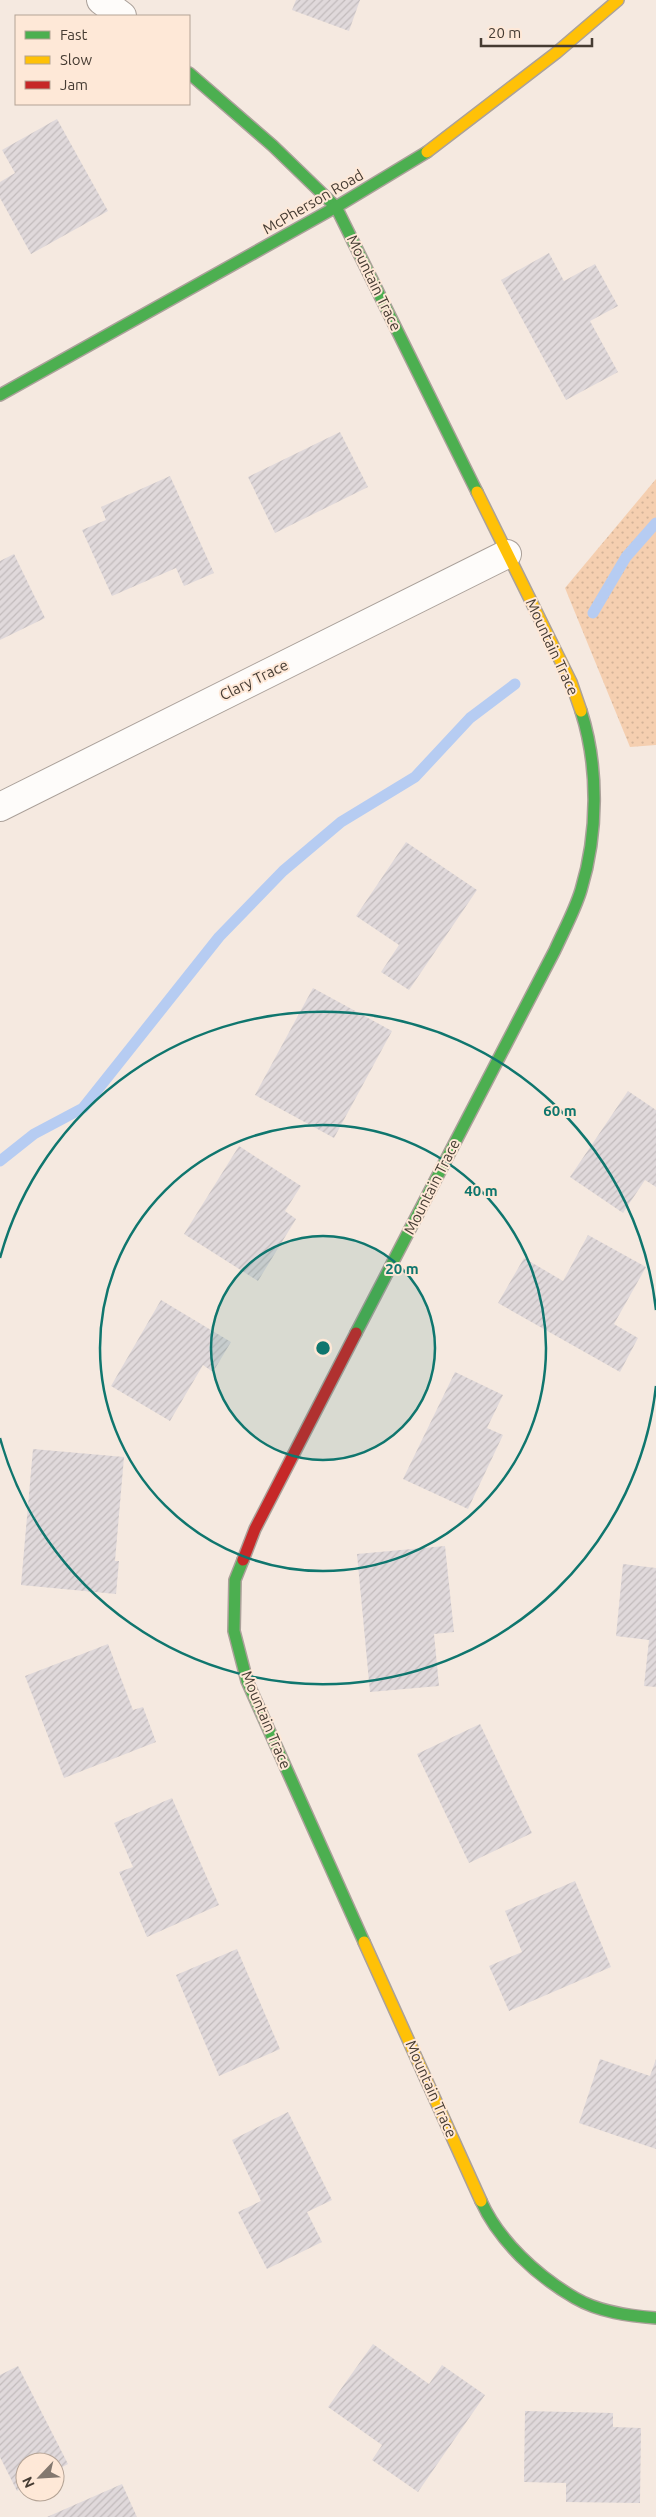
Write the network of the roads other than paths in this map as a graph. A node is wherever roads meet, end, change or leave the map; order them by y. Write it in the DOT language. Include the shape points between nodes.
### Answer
graph roads {
  1 [pos="101,0"];
  2 [pos="618,0"];
  3 [pos="121,15"];
  4 [pos="190,75"];
  5 [pos="336,208"];
  6 [pos="0,395"];
  7 [pos="507,554"];
  8 [pos="0,807"];
  9 [pos="656,2318"];
  1 -- 3 [label="street"];
  2 -- 5 [label="street, McPherson Road" via="437,146"];
  4 -- 5 [label="street, Mountain Trace" via="273,146"];
  5 -- 6 [label="street, McPherson Road"];
  5 -- 7 [label="street, Mountain Trace"];
  7 -- 8 [label="street, Clary Trace"];
  7 -- 9 [label="street, Mountain Trace" via="571,682 587,730 593,781 592,837 580,891 551,959 254,1529 235,1580 234,1631 247,1681 489,2218 530,2266 576,2299 623,2316"];
}
